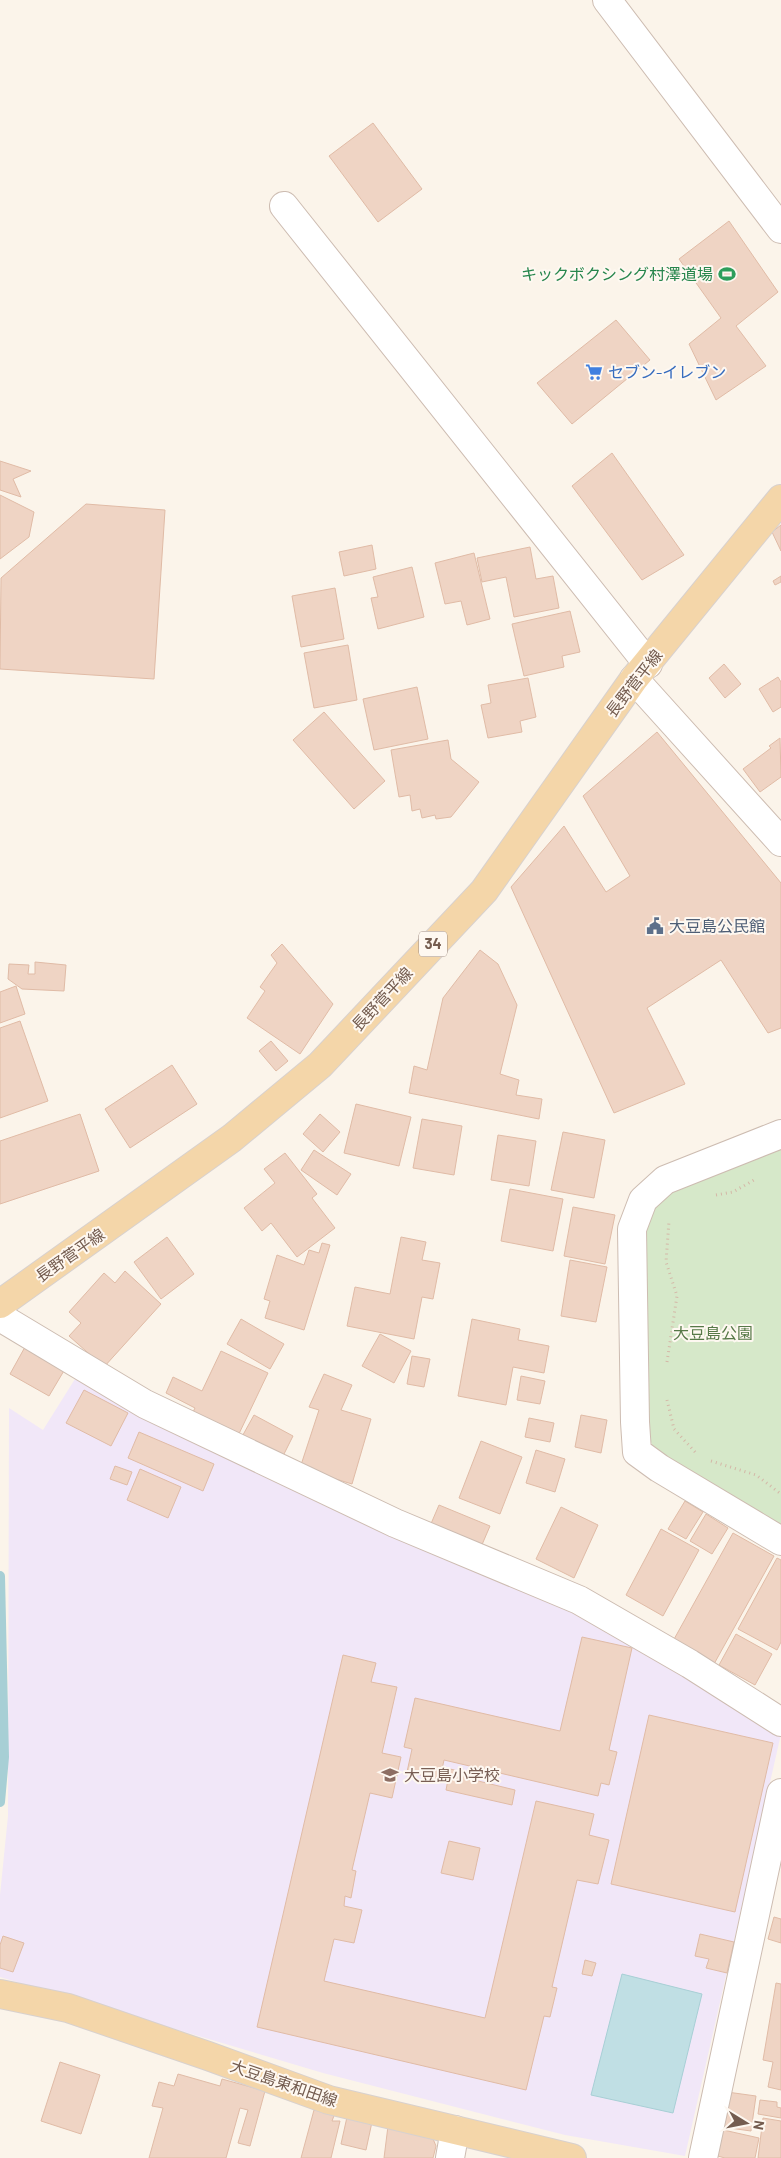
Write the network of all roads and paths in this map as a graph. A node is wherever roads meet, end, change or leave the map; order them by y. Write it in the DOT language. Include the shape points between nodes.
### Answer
graph roads {
  1 [pos="607,0"];
  2 [pos="284,206"];
  3 [pos="781,230"];
  4 [pos="781,499"];
  5 [pos="641,671"];
  6 [pos="781,842"];
  7 [pos="781,1134"];
  8 [pos="756,1179"];
  9 [pos="707,1196"];
  10 [pos="674,1215"];
  11 [pos="0,1304"];
  12 [pos="0,1317"];
  13 [pos="666,1370"];
  14 [pos="666,1394"];
  15 [pos="701,1458"];
  16 [pos="710,1461"];
  17 [pos="781,1494"];
  18 [pos="781,1541"];
  19 [pos="781,1722"];
  20 [pos="781,1793"];
  21 [pos="0,1994"];
  22 [pos="455,2130"];
  23 [pos="450,2158"];
  24 [pos="572,2158"];
  25 [pos="703,2158"];
  1 -- 3 [label="street"];
  2 -- 5 [label="street"];
  4 -- 5 [label="main road, 長野菅平線 / 34"];
  5 -- 6 [label="street"];
  5 -- 11 [label="main road, 長野菅平線 / 34" via="484,891 320,1065 232,1138"];
  7 -- 18 [label="street" via="665,1180 643,1200 632,1229 637,1452"];
  8 -- 9 [label="path" via="733,1192"];
  10 -- 13 [label="path" via="669,1220 666,1262 677,1296"];
  12 -- 19 [label="street" via="145,1404 395,1523 579,1600 690,1664"];
  14 -- 15 [label="path" via="674,1429"];
  16 -- 17 [label="path" via="756,1475"];
  20 -- 25 [label="street"];
  21 -- 22 [label="main road, 大豆島東和田線" via="68,2008 329,2100"];
  22 -- 23 [label="street"];
  22 -- 24 [label="main road, 大豆島東和田線"];
}
